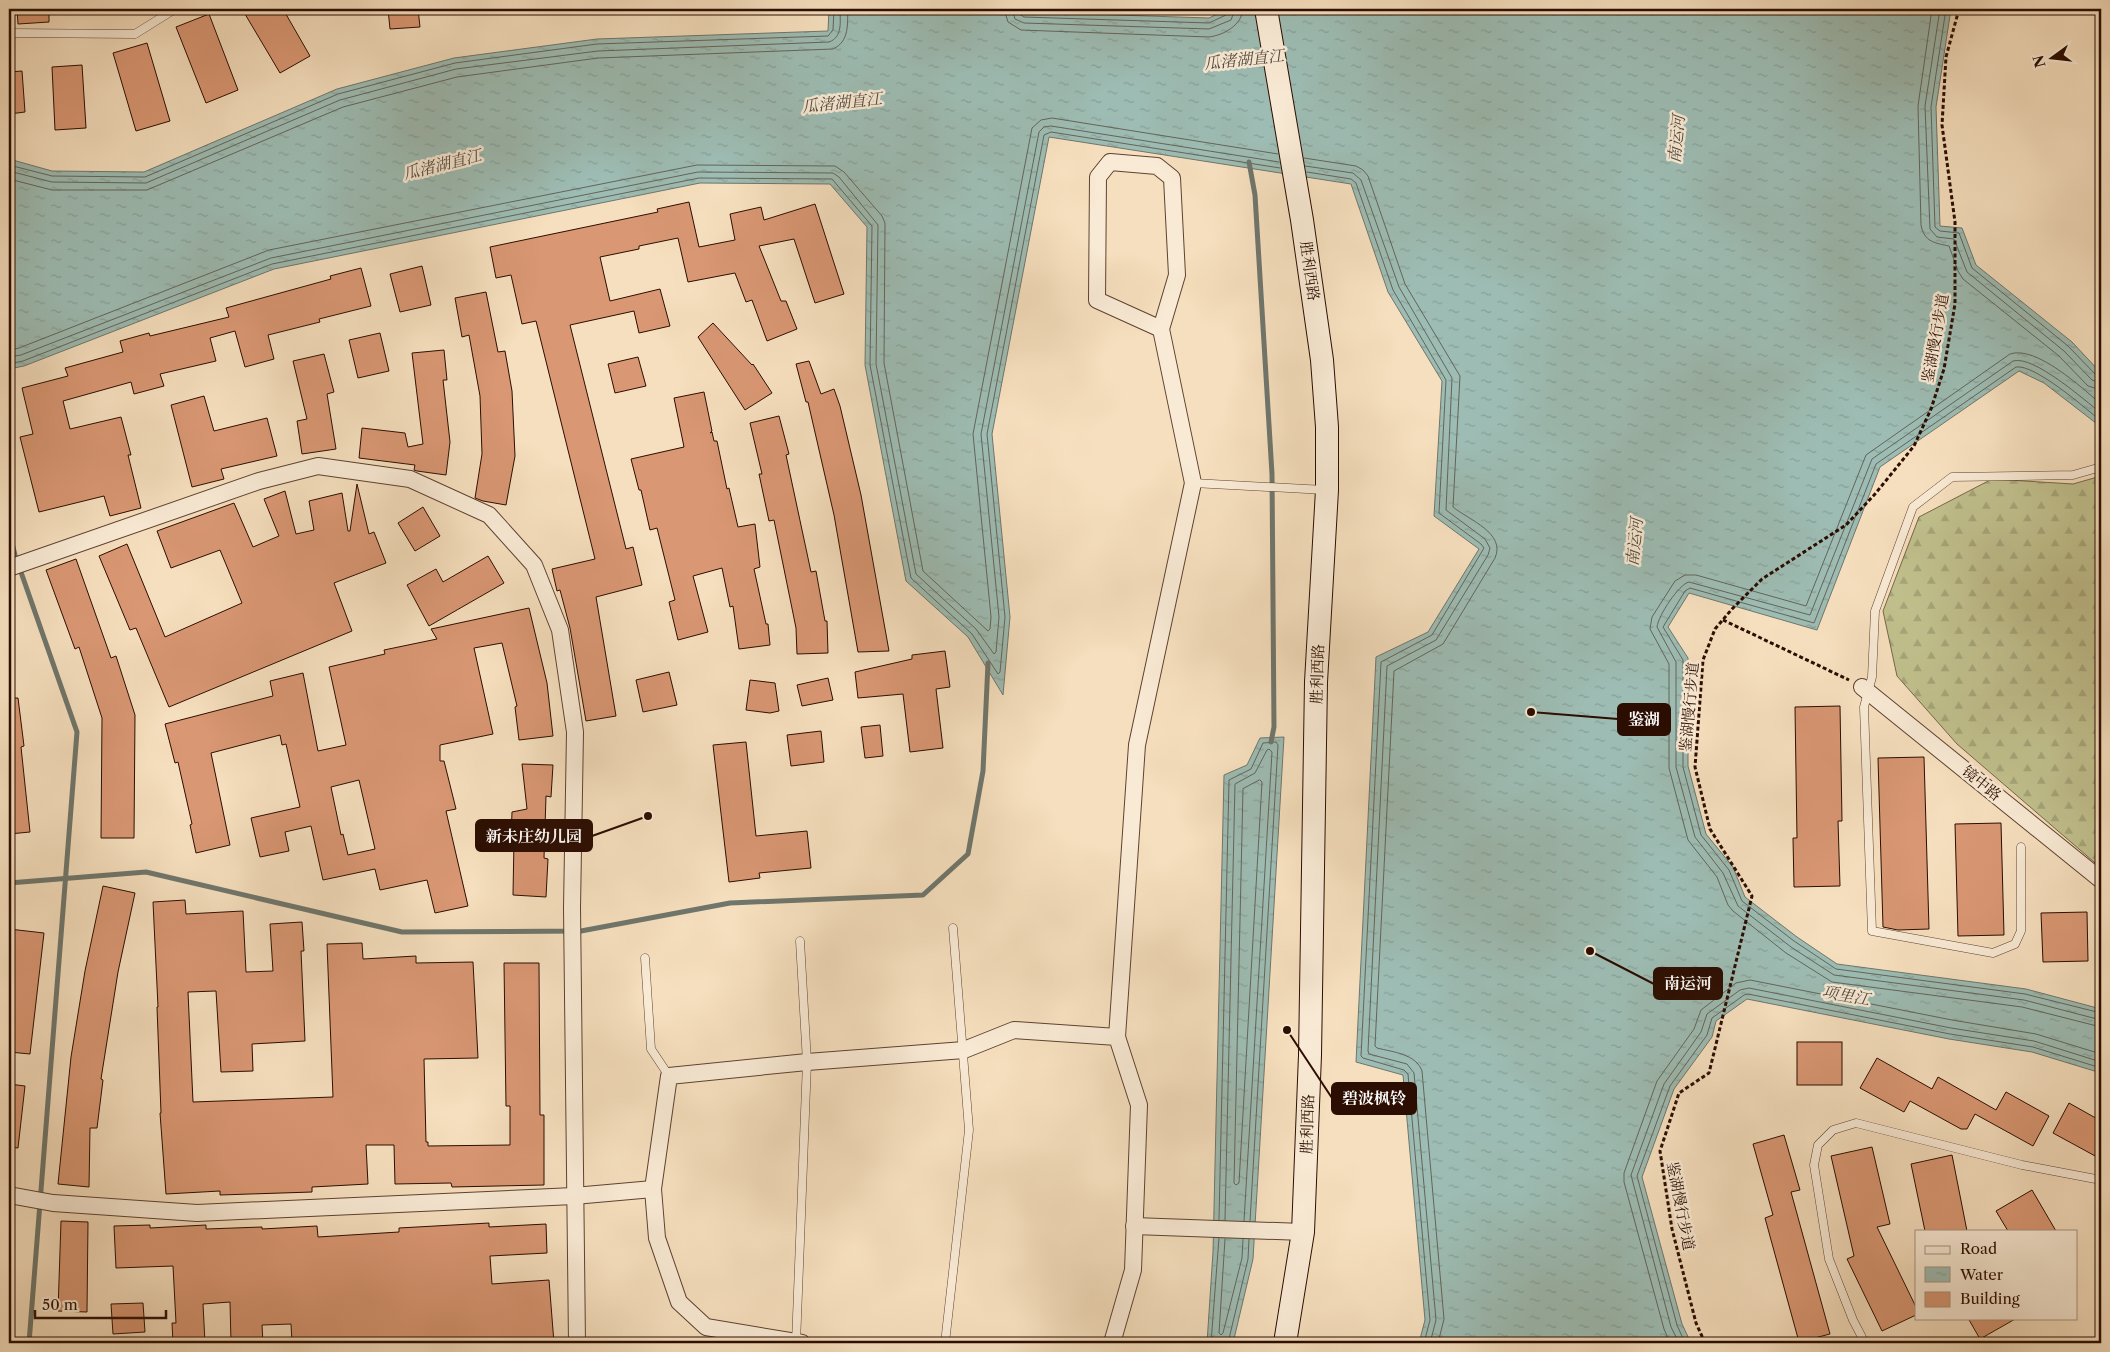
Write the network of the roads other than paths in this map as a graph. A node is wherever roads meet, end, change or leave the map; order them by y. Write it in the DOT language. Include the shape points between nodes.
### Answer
graph roads {
  1 [pos="175,9"];
  2 [pos="1266,9"];
  3 [pos="9,33"];
  4 [pos="1161,329"];
  5 [pos="2101,467"];
  6 [pos="1193,483"];
  7 [pos="1327,490"];
  8 [pos="9,568"];
  9 [pos="1865,689"];
  10 [pos="2021,847"];
  11 [pos="2101,880"];
  12 [pos="953,928"];
  13 [pos="800,941"];
  14 [pos="645,958"];
  15 [pos="1117,1036"];
  16 [pos="964,1050"];
  17 [pos="807,1062"];
  18 [pos="669,1076"];
  19 [pos="2101,1180"];
  20 [pos="653,1188"];
  21 [pos="11,1195"];
  22 [pos="574,1196"];
  23 [pos="1134,1226"];
  24 [pos="1303,1232"];
  25 [pos="576,1343"];
  26 [pos="798,1343"];
  27 [pos="945,1343"];
  28 [pos="1112,1343"];
  29 [pos="1285,1343"];
  30 [pos="1865,1343"];
  1 -- 3 [label="lane" via="134,34"];
  2 -- 7 [label="street, 胜利西路" via="1322,360"];
  4 -- 4 [label="street" via="1177,275 1172,178 1157,166 1110,162 1098,177 1097,300"];
  4 -- 6 [label="street"];
  5 -- 9 [label="lane" via="2073,475 1952,477 1913,506 1875,610 1872,677"];
  6 -- 7 [label="lane"];
  6 -- 15 [label="street" via="1137,744"];
  7 -- 24 [label="street, 胜利西路" via="1316,682 1310,1056"];
  8 -- 22 [label="street" via="259,482 318,466 410,479 489,515 534,564 560,630 575,732 572,908"];
  9 -- 10 [label="lane" via="1872,931 1993,953 2015,944 2021,931"];
  9 -- 11 [label="street, 镜中路"];
  12 -- 16 [label="lane"];
  13 -- 17 [label="lane"];
  14 -- 18 [label="lane" via="651,1049"];
  15 -- 16 [label="street" via="1014,1030"];
  15 -- 23 [label="street" via="1139,1105"];
  16 -- 17 [label="street"];
  16 -- 27 [label="lane" via="969,1130"];
  17 -- 18 [label="street"];
  17 -- 26 [label="lane"];
  18 -- 20 [label="street"];
  19 -- 30 [label="lane" via="2022,1165 1856,1123 1832,1130 1818,1144 1814,1165 1829,1259"];
  20 -- 22 [label="street"];
  20 -- 26 [label="street" via="658,1238 679,1302 706,1327"];
  21 -- 22 [label="street" via="53,1203 197,1213"];
  22 -- 25 [label="street"];
  23 -- 24 [label="street"];
  23 -- 28 [label="street" via="1133,1270"];
  24 -- 29 [label="street, 胜利西路"];
}
